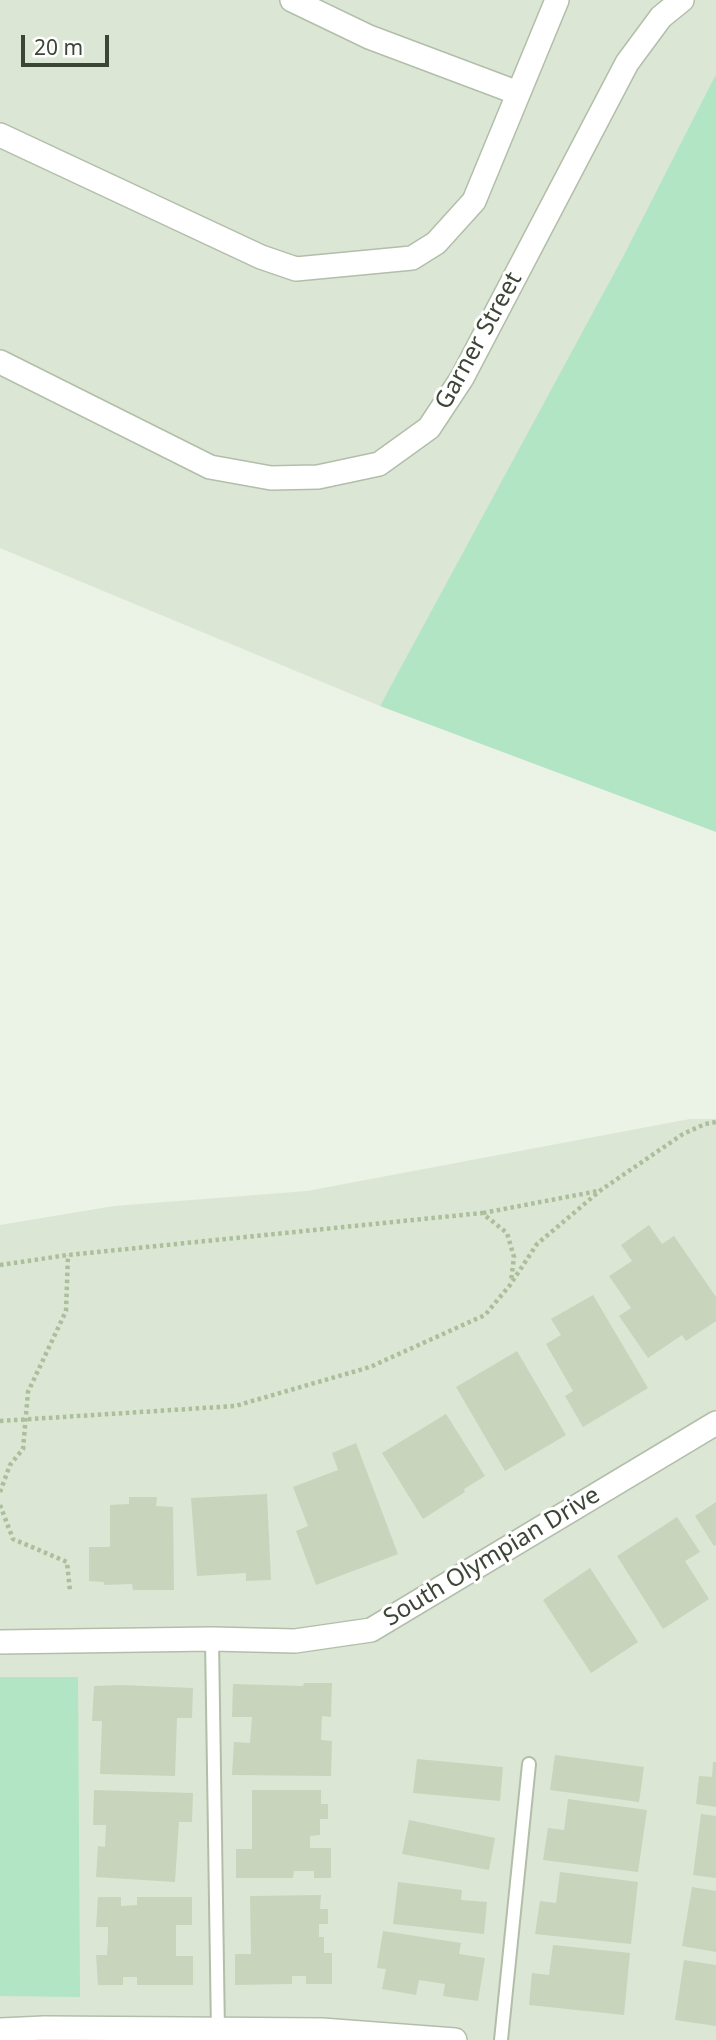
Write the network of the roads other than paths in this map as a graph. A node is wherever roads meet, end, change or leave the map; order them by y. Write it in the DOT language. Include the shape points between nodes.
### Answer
graph roads {
  1 [pos="292,0"];
  2 [pos="557,0"];
  3 [pos="682,0"];
  4 [pos="518,93"];
  5 [pos="0,135"];
  6 [pos="0,362"];
  7 [pos="716,1423"];
  8 [pos="212,1639"];
  9 [pos="0,1642"];
  10 [pos="529,1764"];
  11 [pos="0,2030"];
  12 [pos="44,2034"];
  13 [pos="218,2035"];
  14 [pos="455,2040"];
  15 [pos="501,2040"];
  1 -- 4 [label="street" via="369,37"];
  2 -- 4 [label="street"];
  3 -- 6 [label="street, Garner Street" via="660,17 627,63 462,378 429,428 379,464 318,477 283,478 210,467"];
  4 -- 5 [label="street" via="474,201 436,243 412,258 296,269 261,257"];
  7 -- 8 [label="street, South Olympian Drive" via="371,1630 295,1641"];
  8 -- 9 [label="street, South Olympian Drive"];
  8 -- 13 [label="lane"];
  10 -- 15 [label="lane"];
  11 -- 12 [label="street"];
  12 -- 13 [label="street"];
  13 -- 14 [label="street" via="322,2030"];
}
